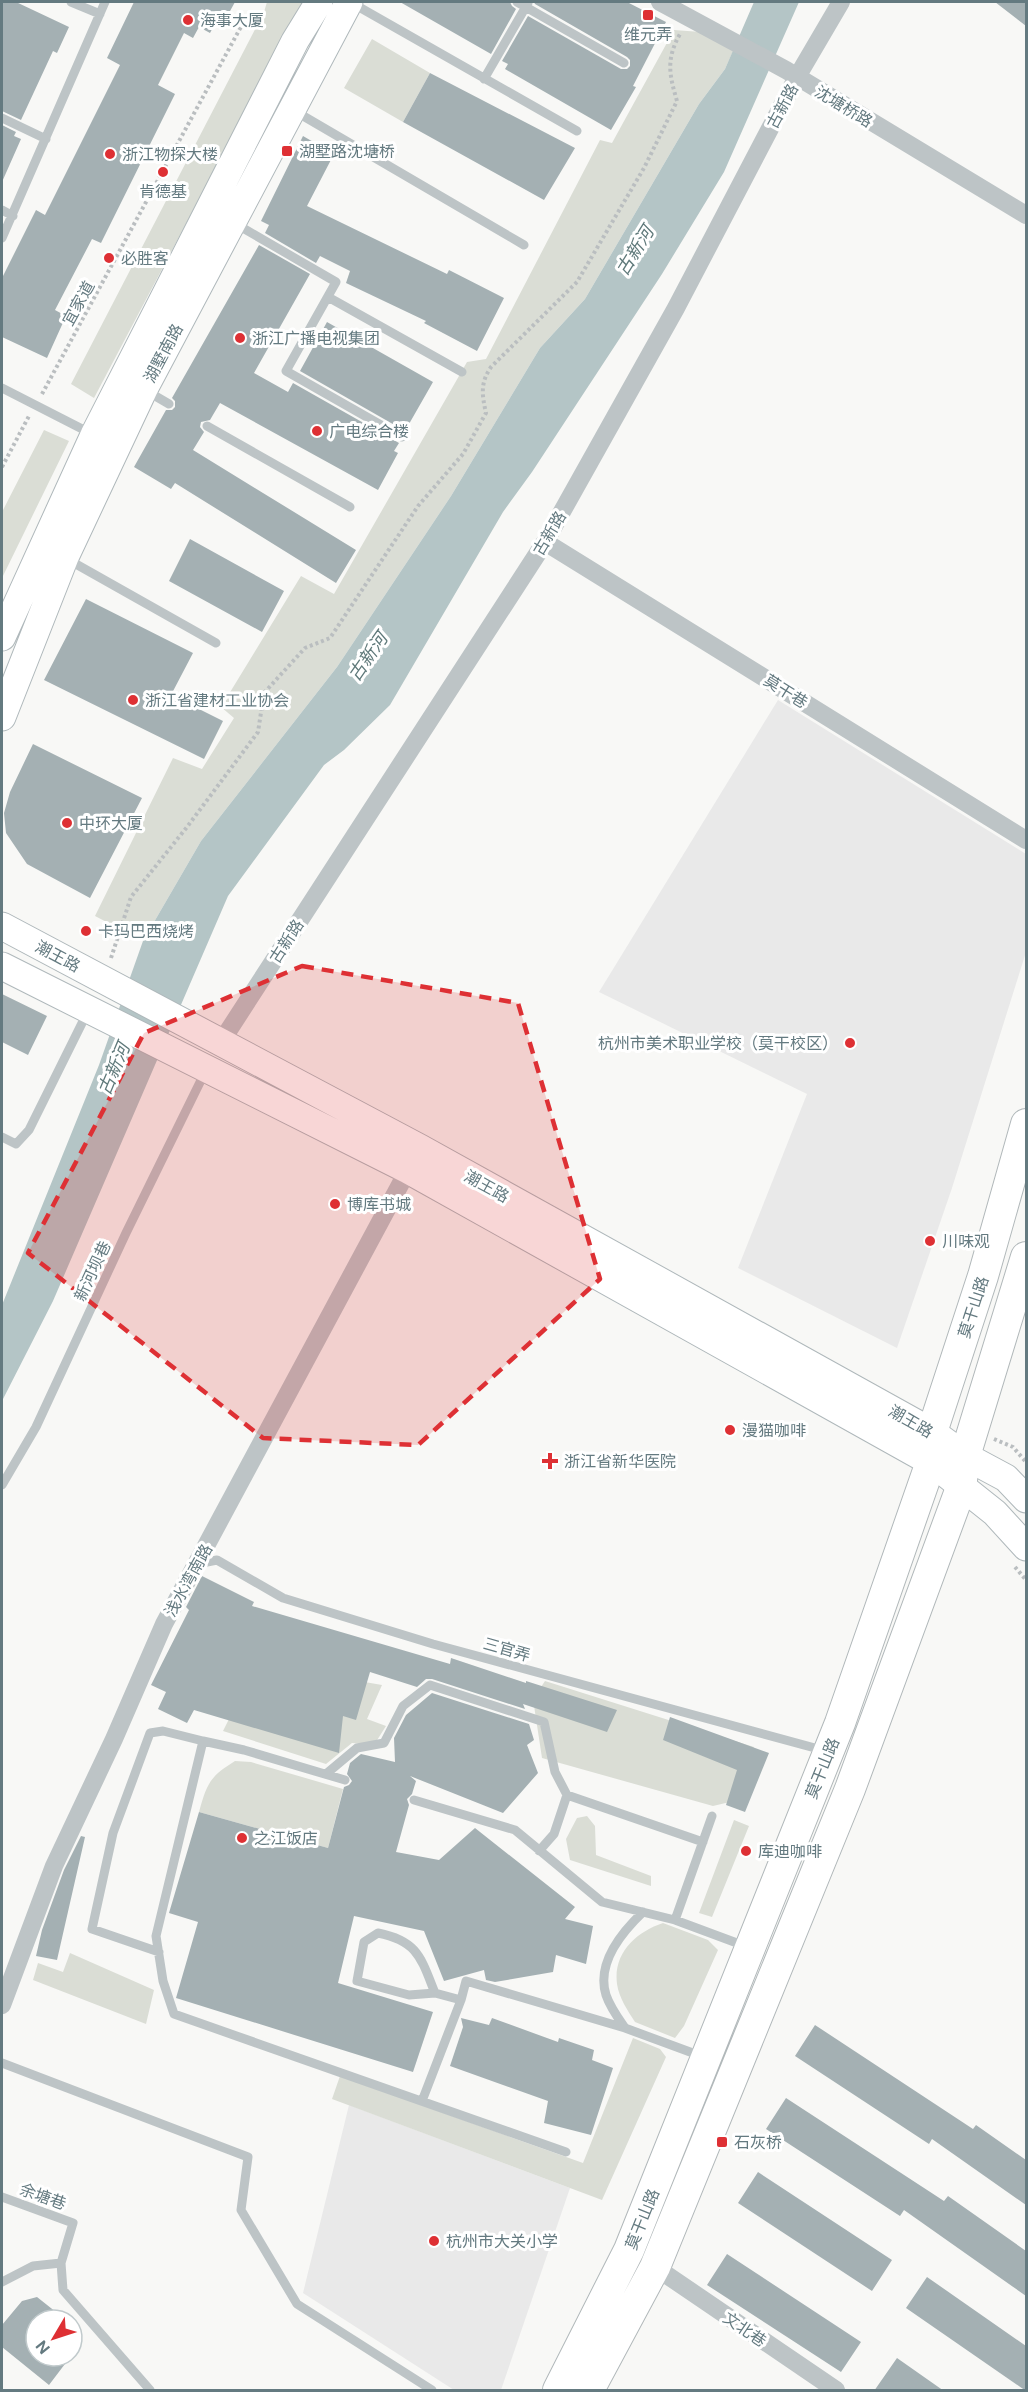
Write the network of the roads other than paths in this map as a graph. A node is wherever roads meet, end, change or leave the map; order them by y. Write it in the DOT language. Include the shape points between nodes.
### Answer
graph roads {
  1 [pos="71,2"];
  2 [pos="105,2"];
  3 [pos="319,2"];
  4 [pos="349,2"];
  5 [pos="660,2"];
  6 [pos="841,2"];
  7 [pos="524,3"];
  8 [pos="100,14"];
  9 [pos="624,63"];
  10 [pos="791,74"];
  11 [pos="484,79"];
  12 [pos="293,110"];
  13 [pos="2,118"];
  14 [pos="577,131"];
  15 [pos="46,139"];
  16 [pos="2,210"];
  17 [pos="1026,215"];
  18 [pos="13,216"];
  19 [pos="232,222"];
  20 [pos="2,238"];
  21 [pos="524,245"];
  22 [pos="328,297"];
  23 [pos="462,372"];
  24 [pos="2,388"];
  25 [pos="144,389"];
  26 [pos="169,404"];
  27 [pos="207,426"];
  28 [pos="94,435"];
  29 [pos="402,437"];
  30 [pos="350,507"];
  31 [pos="545,542"];
  32 [pos="65,557"];
  33 [pos="2,638"];
  34 [pos="216,643"];
  35 [pos="2,717"];
  36 [pos="1026,840"];
  37 [pos="2,926"];
  38 [pos="2,966"];
  39 [pos="99,1014"];
  40 [pos="221,1042"];
  41 [pos="207,1070"];
  42 [pos="1026,1124"];
  43 [pos="2,1137"];
  44 [pos="408,1170"];
  45 [pos="1026,1257"];
  46 [pos="932,1432"];
  47 [pos="965,1456"];
  48 [pos="931,1462"];
  49 [pos="2,1485"];
  50 [pos="961,1488"];
  51 [pos="1026,1499"];
  52 [pos="1026,1547"];
  53 [pos="191,1575"];
  54 [pos="203,1741"];
  55 [pos="828,1752"];
  56 [pos="326,1774"];
  57 [pos="345,1780"];
  58 [pos="567,1795"];
  59 [pos="414,1800"];
  60 [pos="712,1816"];
  61 [pos="703,1842"];
  62 [pos="539,1851"];
  63 [pos="643,1912"];
  64 [pos="675,1920"];
  65 [pos="750,1948"];
  66 [pos="159,1952"];
  67 [pos="435,1993"];
  68 [pos="461,2000"];
  69 [pos="2,2005"];
  70 [pos="625,2028"];
  71 [pos="706,2057"];
  72 [pos="2,2063"];
  73 [pos="422,2101"];
  74 [pos="566,2152"];
  75 [pos="2,2197"];
  76 [pos="61,2263"];
  77 [pos="655,2267"];
  78 [pos="2,2282"];
  79 [pos="150,2391"];
  80 [pos="432,2391"];
  81 [pos="558,2391"];
  82 [pos="589,2391"];
  83 [pos="836,2391"];
  1 -- 8 [label="lane"];
  2 -- 8 [label="lane"];
  3 -- 28 [label="main road, 湖墅南路"];
  4 -- 11 [label="lane"];
  4 -- 12 [label="main road, 湖墅南路"];
  5 -- 10 [label="street, 沈塘桥路"];
  6 -- 10 [label="street, 古新路"];
  7 -- 9 [label="lane"];
  7 -- 11 [label="lane"];
  8 -- 15 [label="lane"];
  10 -- 17 [label="street, 沈塘桥路"];
  10 -- 31 [label="street, 古新路" via="676,308"];
  11 -- 14 [label="lane"];
  12 -- 19 [label="main road, 湖墅南路"];
  12 -- 21 [label="lane"];
  13 -- 15 [label="lane"];
  15 -- 18 [label="lane"];
  16 -- 18 [label="lane"];
  18 -- 20 [label="lane"];
  19 -- 22 [label="lane" via="336,282"];
  19 -- 25 [label="main road, 湖墅南路"];
  22 -- 23 [label="lane"];
  22 -- 29 [label="lane" via="286,371"];
  24 -- 28 [label="lane"];
  25 -- 26 [label="lane"];
  25 -- 32 [label="main road, 湖墅南路"];
  27 -- 30 [label="lane"];
  28 -- 33 [label="main road, 湖墅南路"];
  31 -- 36 [label="street, 莫干巷"];
  31 -- 40 [label="street, 古新路"];
  32 -- 34 [label="lane"];
  32 -- 35 [label="main road, 湖墅南路"];
  37 -- 40 [label="main road, 潮王路"];
  38 -- 39 [label="main road, 潮王路"];
  39 -- 41 [label="main road, 潮王路"];
  39 -- 43 [label="lane" via="29,1130 16,1144"];
  40 -- 46 [label="main road, 潮王路"];
  41 -- 44 [label="main road, 潮王路"];
  41 -- 49 [label="lane, 新河坝巷" via="36,1427"];
  42 -- 46 [label="main road, 莫干山路" via="983,1276"];
  44 -- 48 [label="main road, 潮王路"];
  44 -- 53 [label="street, 浅水湾南路"];
  45 -- 47 [label="main road, 莫干山路"];
  46 -- 47 [label="main road, 潮王路"];
  46 -- 48 [label="main road, 莫干山路"];
  47 -- 50 [label="main road, 莫干山路"];
  47 -- 51 [label="main road, 潮王路" via="1006,1478"];
  48 -- 50 [label="main road, 潮王路"];
  48 -- 55 [label="main road, 莫干山路"];
  50 -- 52 [label="main road, 潮王路" via="995,1513"];
  50 -- 77 [label="main road, 莫干山路" via="850,1788"];
  53 -- 55 [label="lane, 三官弄" via="202,1563 217,1560 284,1598 433,1644"];
  53 -- 69 [label="street, 浅水湾南路" via="164,1624 54,1866"];
  54 -- 56 [label="lane"];
  54 -- 66 [label="lane" via="156,1936"];
  54 -- 66 [label="lane" via="164,1731 150,1733 113,1833 94,1918 92,1929"];
  55 -- 65 [label="main road, 莫干山路"];
  56 -- 57 [label="lane"];
  56 -- 58 [label="lane" via="357,1748 384,1743 403,1706 430,1685 543,1722 555,1772"];
  58 -- 61 [label="lane"];
  58 -- 62 [label="lane" via="554,1834"];
  59 -- 62 [label="lane" via="515,1830"];
  60 -- 61 [label="lane"];
  61 -- 64 [label="lane"];
  62 -- 63 [label="lane" via="602,1902"];
  63 -- 64 [label="lane"];
  63 -- 70 [label="lane" via="626,1929 605,1970 605,1994"];
  64 -- 65 [label="lane"];
  65 -- 71 [label="main road, 莫干山路"];
  66 -- 73 [label="lane" via="174,2014"];
  67 -- 67 [label="lane" via="413,1947 395,1936 378,1933 364,1942 357,1981 409,1995"];
  67 -- 68 [label="lane"];
  68 -- 70 [label="lane" via="466,1981"];
  68 -- 73 [label="lane"];
  70 -- 71 [label="lane"];
  71 -- 81 [label="main road, 莫干山路" via="630,2250"];
  72 -- 80 [label="lane" via="248,2157 242,2210 297,2304"];
  73 -- 74 [label="lane"];
  75 -- 76 [label="lane, 余塘巷" via="73,2223"];
  76 -- 78 [label="lane" via="33,2266"];
  76 -- 79 [label="lane" via="63,2290"];
  77 -- 82 [label="main road, 莫干山路"];
  77 -- 83 [label="street, 文北巷"];
}
